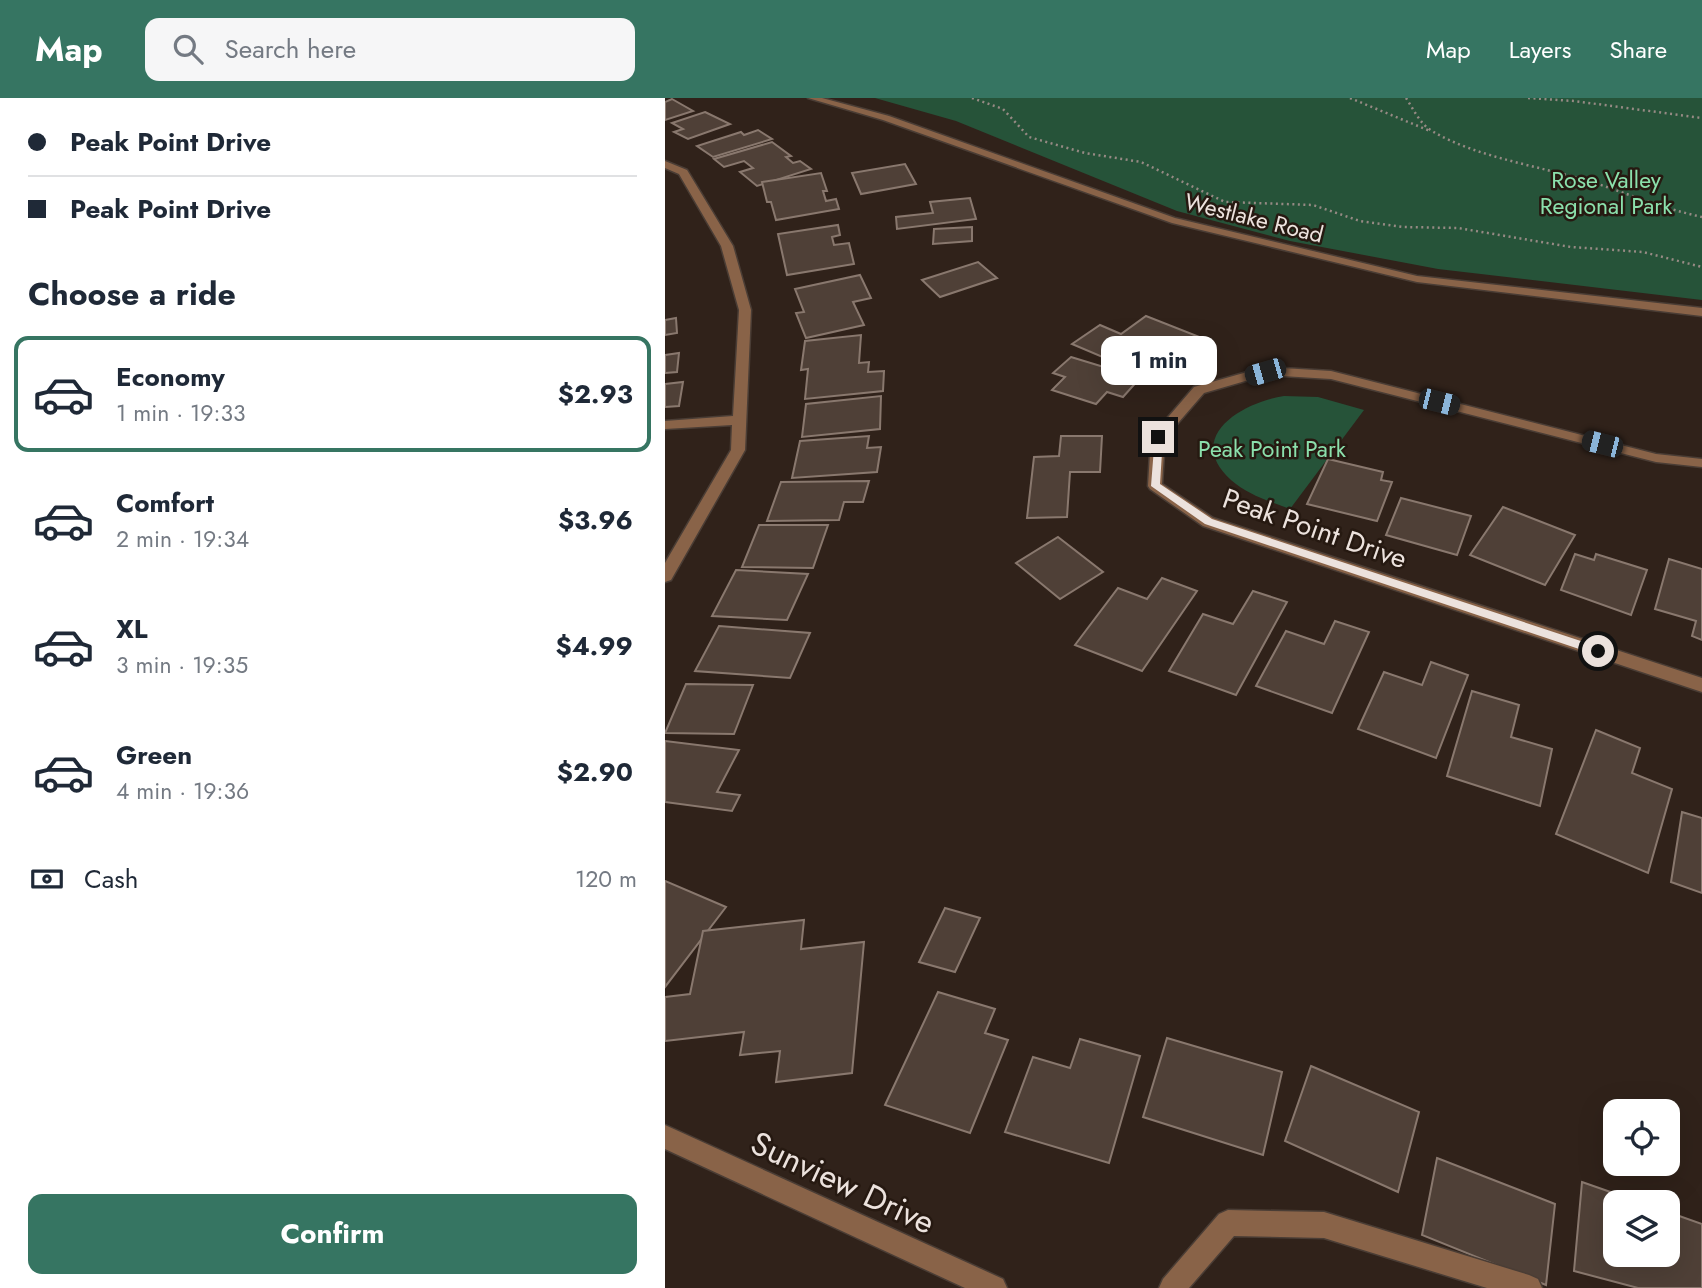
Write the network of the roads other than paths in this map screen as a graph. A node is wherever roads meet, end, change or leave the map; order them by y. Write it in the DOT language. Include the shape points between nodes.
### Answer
graph roads {
  1 [pos="812,98"];
  2 [pos="665,164"];
  3 [pos="1702,312"];
  4 [pos="739,419"];
  5 [pos="665,425"];
  6 [pos="1702,463"];
  7 [pos="665,576"];
  8 [pos="1702,685"];
  9 [pos="665,1137"];
  10 [pos="994,1288"];
  11 [pos="1172,1288"];
  12 [pos="1529,1288"];
  1 -- 3 [label="street, Westlake Road" via="886,118 1172,220 1417,279"];
  2 -- 4 [label="street" via="683,172 727,246 745,310"];
  4 -- 5 [label="street"];
  4 -- 7 [label="street" via="738,450"];
  6 -- 8 [label="street, Peak Point Drive" via="1656,458 1331,375 1265,372 1199,390 1158,437 1155,486 1208,522"];
  9 -- 10 [label="street, Sunview Drive"];
  11 -- 12 [label="street" via="1228,1223 1324,1225"];
}
